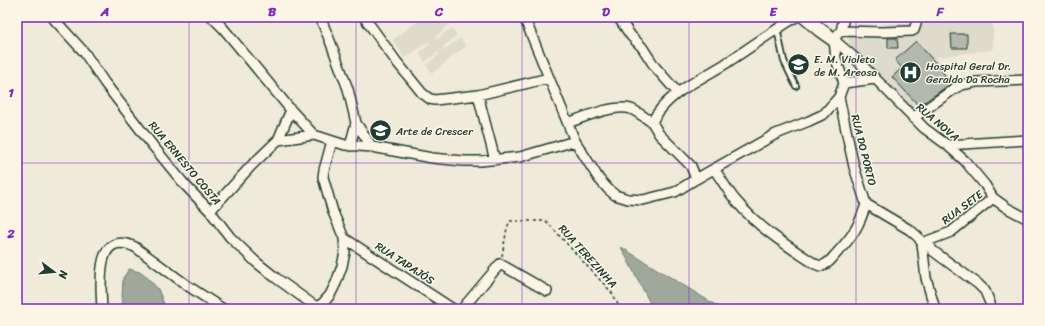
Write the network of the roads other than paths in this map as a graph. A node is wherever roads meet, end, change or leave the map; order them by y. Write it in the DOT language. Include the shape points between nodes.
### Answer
graph roads {
  1 [pos="52,17"];
  2 [pos="212,17"];
  3 [pos="320,17"];
  4 [pos="364,17"];
  5 [pos="524,17"];
  6 [pos="618,17"];
  7 [pos="796,17"];
  8 [pos="805,17"];
  9 [pos="844,17"];
  10 [pos="917,17"];
  11 [pos="776,29"];
  12 [pos="837,35"];
  13 [pos="549,78"];
  14 [pos="875,79"];
  15 [pos="1028,80"];
  16 [pos="844,83"];
  17 [pos="796,86"];
  18 [pos="678,93"];
  19 [pos="478,95"];
  20 [pos="839,97"];
  21 [pos="291,110"];
  22 [pos="914,118"];
  23 [pos="652,122"];
  24 [pos="356,123"];
  25 [pos="568,123"];
  26 [pos="314,135"];
  27 [pos="278,140"];
  28 [pos="575,140"];
  29 [pos="1028,140"];
  30 [pos="332,141"];
  31 [pos="947,145"];
  32 [pos="350,146"];
  33 [pos="372,147"];
  34 [pos="495,160"];
  35 [pos="714,169"];
  36 [pos="696,179"];
  37 [pos="993,198"];
  38 [pos="866,204"];
  39 [pos="210,211"];
  40 [pos="1028,219"];
  41 [pos="344,238"];
  42 [pos="924,243"];
  43 [pos="547,291"];
  44 [pos="316,308"];
  45 [pos="102,309"];
  46 [pos="223,309"];
  47 [pos="454,309"];
  48 [pos="462,309"];
  49 [pos="935,309"];
  50 [pos="990,309"];
  1 -- 39 [label="street, RUA ERNESTO COSTA" via="84,52 104,82 185,185"];
  2 -- 21 [label="street"];
  3 -- 24 [label="street" via="348,89"];
  4 -- 19 [label="street" via="413,82 430,99"];
  5 -- 13 [label="street"];
  6 -- 18 [label="street"];
  7 -- 11 [label="street"];
  8 -- 12 [label="street" via="820,30"];
  9 -- 12 [label="street"];
  10 -- 12 [label="street" via="916,27 912,31"];
  11 -- 17 [label="lane" via="784,61"];
  11 -- 18 [label="street"];
  12 -- 14 [label="street, RUA NOVA"];
  12 -- 16 [label="street" via="836,59"];
  13 -- 19 [label="street"];
  13 -- 25 [label="street"];
  14 -- 16 [label="street"];
  14 -- 22 [label="street, RUA NOVA"];
  15 -- 22 [label="street" via="961,85"];
  16 -- 20 [label="street"];
  18 -- 23 [label="street" via="660,110"];
  19 -- 34 [label="street"];
  20 -- 35 [label="street" via="824,114 776,134"];
  20 -- 38 [label="street, RUA DO PORTO" via="854,167"];
  21 -- 26 [label="street"];
  21 -- 27 [label="street"];
  22 -- 31 [label="street, RUA NOVA"];
  23 -- 25 [label="street" via="635,111 618,108"];
  23 -- 36 [label="street" via="659,134 691,166"];
  24 -- 32 [label="street"];
  24 -- 33 [label="street"];
  25 -- 28 [label="street"];
  26 -- 27 [label="street"];
  26 -- 30 [label="street"];
  27 -- 39 [label="street"];
  28 -- 34 [label="street" via="520,157"];
  28 -- 36 [label="street" via="599,179 615,195 643,200 675,192"];
  29 -- 31 [label="street"];
  30 -- 32 [label="street"];
  30 -- 41 [label="street" via="323,177"];
  31 -- 37 [label="street, RUA NOVA" via="965,161"];
  32 -- 33 [label="street"];
  33 -- 34 [label="street" via="432,158 463,161"];
  35 -- 36 [label="street"];
  35 -- 38 [label="street" via="736,201 761,226 820,266 827,264 849,240 858,227"];
  37 -- 40 [label="street, RUA NOVA"];
  37 -- 42 [label="street, RUA SETE" via="951,232"];
  38 -- 42 [label="street, RUA DO PORTO" via="910,230"];
  39 -- 44 [label="street, RUA ERNESTO COSTA" via="230,238 256,262"];
  41 -- 44 [label="street" via="345,252 336,283 330,295"];
  41 -- 47 [label="street, RUA TAPAJÓS"];
  42 -- 49 [label="street" via="926,278"];
  42 -- 50 [label="street, RUA DO PORTO" via="985,291"];
  43 -- 48 [label="street" via="500,264"];
  45 -- 46 [label="street" via="100,278 105,256 112,245 122,243 135,247"];
}
